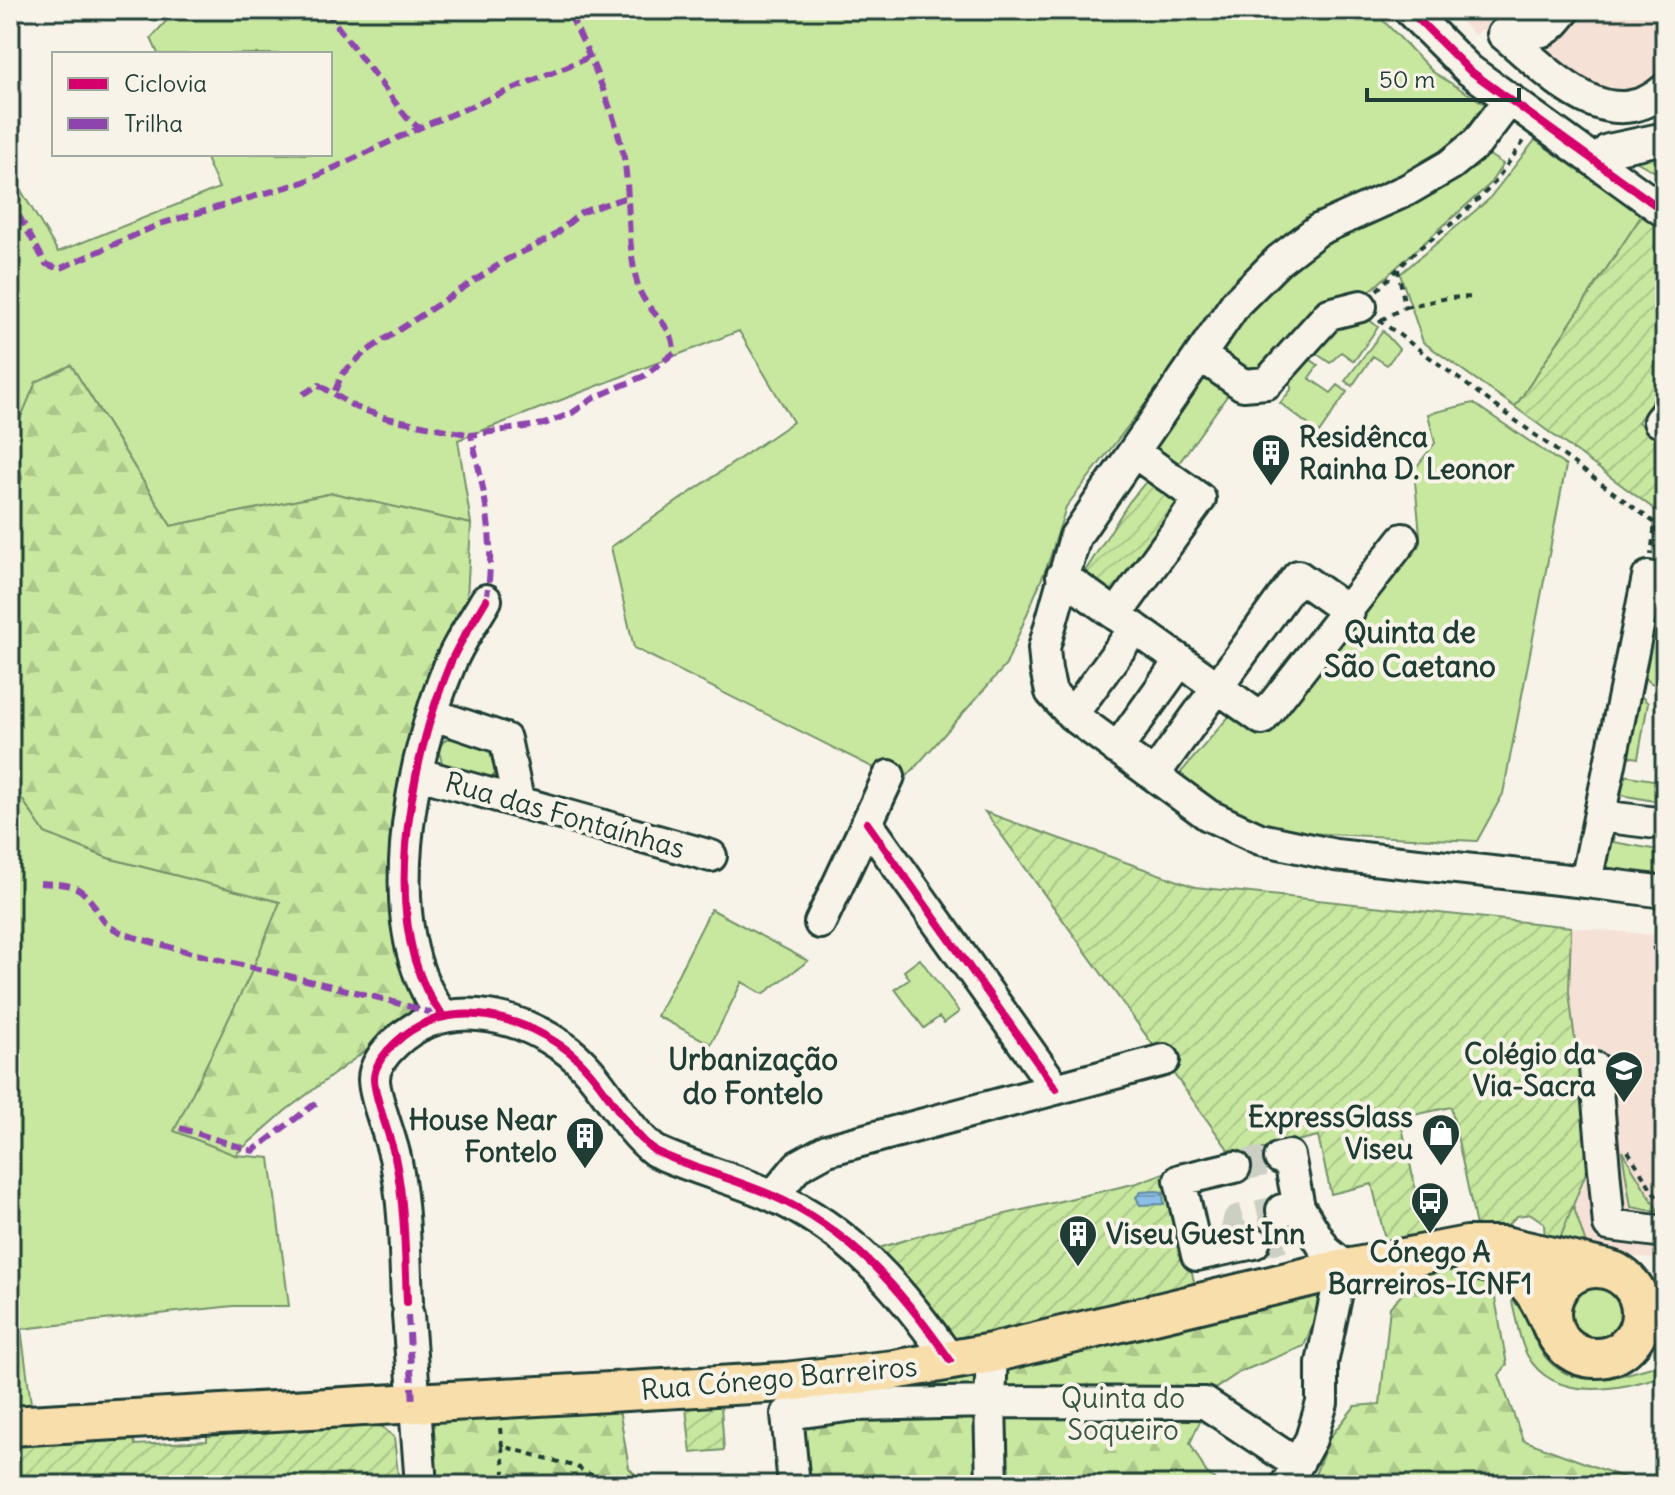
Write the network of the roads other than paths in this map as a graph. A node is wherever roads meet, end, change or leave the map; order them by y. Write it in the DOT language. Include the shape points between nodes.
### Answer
graph roads {
  1 [pos="1409,10"];
  2 [pos="1430,10"];
  3 [pos="1565,10"];
  4 [pos="1511,21"];
  5 [pos="1482,59"];
  6 [pos="1665,89"];
  7 [pos="1510,99"];
  8 [pos="1665,138"];
  9 [pos="1608,150"];
  10 [pos="1665,191"];
  11 [pos="1665,212"];
  12 [pos="1370,313"];
  13 [pos="1200,355"];
  14 [pos="1134,452"];
  15 [pos="1403,539"];
  16 [pos="1062,576"];
  17 [pos="1656,580"];
  18 [pos="486,600"];
  19 [pos="1349,612"];
  20 [pos="1125,621"];
  21 [pos="1180,661"];
  22 [pos="1218,687"];
  23 [pos="434,715"];
  24 [pos="1072,715"];
  25 [pos="1117,749"];
  26 [pos="419,774"];
  27 [pos="1154,775"];
  28 [pos="889,776"];
  29 [pos="518,800"];
  30 [pos="1600,816"];
  31 [pos="867,823"];
  32 [pos="1665,824"];
  33 [pos="711,856"];
  34 [pos="1586,882"];
  35 [pos="1665,892"];
  36 [pos="820,923"];
  37 [pos="444,1017"];
  38 [pos="1164,1060"];
  39 [pos="1595,1068"];
  40 [pos="1056,1089"];
  41 [pos="1280,1158"];
  42 [pos="1235,1167"];
  43 [pos="773,1196"];
  44 [pos="1665,1232"];
  45 [pos="1422,1255"];
  46 [pos="1341,1270"];
  47 [pos="1612,1271"];
  48 [pos="1665,1281"];
  49 [pos="1203,1302"];
  50 [pos="1553,1329"];
  51 [pos="1665,1343"];
  52 [pos="992,1353"];
  53 [pos="1612,1355"];
  54 [pos="950,1360"];
  55 [pos="990,1402"];
  56 [pos="413,1405"];
  57 [pos="10,1429"];
  58 [pos="1292,1474"];
  59 [pos="421,1485"];
  60 [pos="794,1485"];
  61 [pos="992,1485"];
  1 -- 7 [label="street" via="1469,70"];
  2 -- 5 [label="street"];
  3 -- 4 [label="street" via="1544,32 1525,30"];
  4 -- 5 [label="street"];
  4 -- 6 [label="street" via="1577,94 1598,105 1645,105"];
  5 -- 9 [label="street"];
  7 -- 11 [label="street"];
  7 -- 13 [label="street" via="1477,143 1450,165 1318,230 1279,260 1236,303"];
  8 -- 9 [label="street"];
  9 -- 10 [label="street"];
  12 -- 13 [label="street" via="1329,314 1267,383 1243,385"];
  13 -- 14 [label="street"];
  14 -- 16 [label="street" via="1075,537"];
  14 -- 20 [label="street" via="1200,499"];
  15 -- 19 [label="street"];
  16 -- 20 [label="street"];
  16 -- 24 [label="street" via="1044,648 1051,692"];
  17 -- 30 [label="street"];
  18 -- 23 [label="street" via="451,663"];
  19 -- 22 [label="street" via="1262,719"];
  19 -- 22 [label="street" via="1298,576"];
  20 -- 21 [label="street"];
  20 -- 24 [label="street"];
  21 -- 22 [label="street"];
  21 -- 25 [label="street"];
  22 -- 27 [label="street"];
  23 -- 26 [label="street"];
  23 -- 29 [label="street" via="505,739"];
  24 -- 25 [label="street"];
  25 -- 27 [label="street"];
  26 -- 29 [label="street, Rua das Fontaínhas"];
  26 -- 37 [label="street" via="406,837 403,903 424,989"];
  27 -- 34 [label="street" via="1208,815 1260,839 1335,855"];
  28 -- 31 [label="street"];
  29 -- 33 [label="street, Rua das Fontaínhas"];
  30 -- 32 [label="street"];
  30 -- 34 [label="street"];
  31 -- 36 [label="street"];
  31 -- 40 [label="street"];
  34 -- 35 [label="street"];
  37 -- 43 [label="street" via="477,1013 537,1032 584,1066 655,1151"];
  37 -- 56 [label="street" via="408,1031 375,1069 375,1088 396,1162"];
  38 -- 40 [label="street"];
  39 -- 44 [label="street" via="1609,1225"];
  40 -- 43 [label="street" via="827,1150 798,1166"];
  41 -- 46 [label="street" via="1289,1156 1296,1221"];
  42 -- 49 [label="street" via="1180,1180 1197,1255 1240,1245"];
  43 -- 54 [label="street" via="880,1267"];
  45 -- 46 [label="main road, Rua Cónego Barreiros"];
  45 -- 47 [label="main road, Rua Cónego Barreiros" via="1467,1246 1504,1246"];
  45 -- 50 [label="main road, Rua Cónego Barreiros" via="1511,1269 1533,1288"];
  46 -- 49 [label="main road, Rua Cónego Barreiros"];
  46 -- 58 [label="street" via="1322,1363 1322,1403"];
  47 -- 48 [label="main road, Rua Cónego Barreiros"];
  47 -- 50 [label="main road" via="1589,1268 1565,1279 1551,1302"];
  47 -- 53 [label="main road" via="1637,1294 1641,1318 1632,1341"];
  49 -- 52 [label="main road, Rua Cónego Barreiros"];
  50 -- 53 [label="main road" via="1577,1354"];
  51 -- 53 [label="main road"];
  52 -- 54 [label="main road, Rua Cónego Barreiros"];
  52 -- 55 [label="street"];
  54 -- 56 [label="main road, Rua Cónego Barreiros" via="785,1382"];
  55 -- 58 [label="street" via="1205,1403"];
  55 -- 60 [label="street" via="855,1405 787,1414"];
  55 -- 61 [label="street"];
  56 -- 57 [label="main road, Rua Cónego Barreiros"];
  56 -- 59 [label="street"];
}
